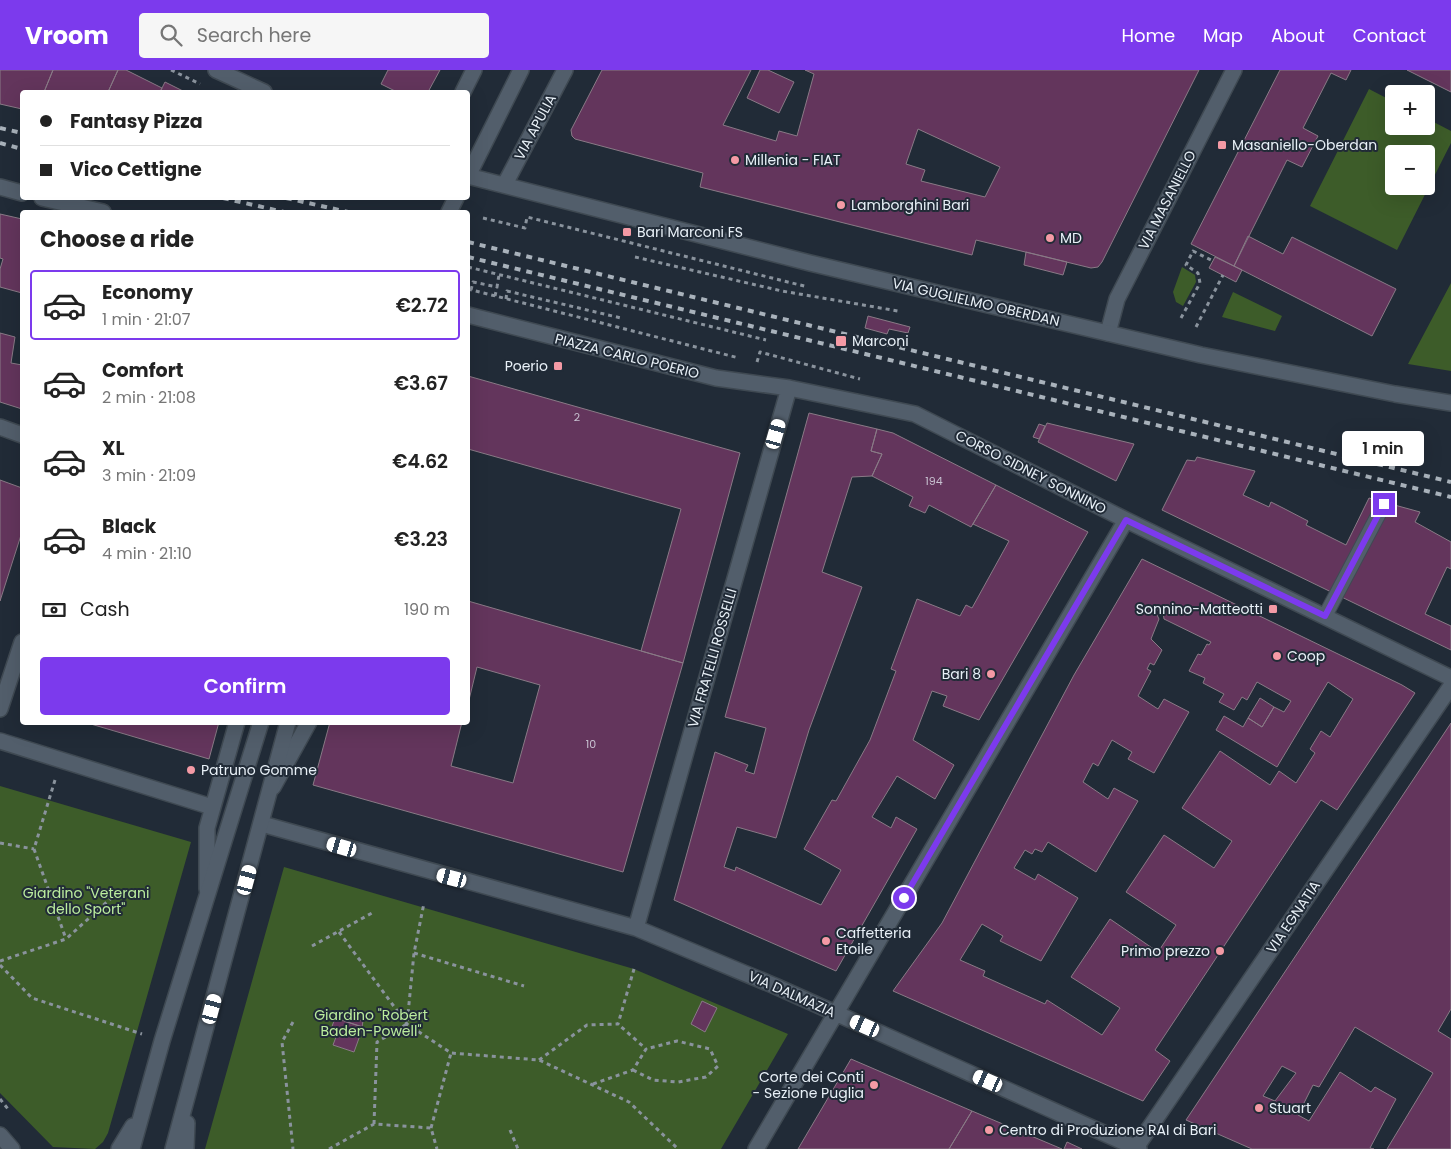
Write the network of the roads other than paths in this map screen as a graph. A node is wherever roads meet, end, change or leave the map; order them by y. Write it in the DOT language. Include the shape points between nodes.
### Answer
graph roads {
  1 [pos="216,70"];
  2 [pos="474,70"];
  3 [pos="521,70"];
  4 [pos="565,70"];
  5 [pos="1234,70"];
  6 [pos="260,90"];
  7 [pos="464,90"];
  8 [pos="470,172"];
  9 [pos="470,176"];
  10 [pos="506,184"];
  11 [pos="0,187"];
  12 [pos="20,192"];
  13 [pos="51,200"];
  14 [pos="94,210"];
  15 [pos="470,316"];
  16 [pos="1108,333"];
  17 [pos="789,388"];
  18 [pos="1451,403"];
  19 [pos="0,427"];
  20 [pos="20,434"];
  21 [pos="1384,504"];
  22 [pos="1126,520"];
  23 [pos="1325,616"];
  24 [pos="20,648"];
  25 [pos="1451,678"];
  26 [pos="1451,686"];
  27 [pos="0,709"];
  28 [pos="235,725"];
  29 [pos="260,725"];
  30 [pos="287,725"];
  31 [pos="307,725"];
  32 [pos="0,741"];
  33 [pos="271,791"];
  34 [pos="212,807"];
  35 [pos="262,824"];
  36 [pos="208,893"];
  37 [pos="636,928"];
  38 [pos="836,1013"];
  39 [pos="187,1102"];
  40 [pos="142,1110"];
  41 [pos="0,1135"];
  42 [pos="12,1149"];
  43 [pos="119,1149"];
  44 [pos="132,1149"];
  45 [pos="173,1149"];
  46 [pos="186,1149"];
  47 [pos="756,1149"];
  48 [pos="1137,1149"];
  1 -- 6 [label="street"];
  2 -- 7 [label="street"];
  3 -- 8 [label="street"];
  4 -- 10 [label="street, VIA APULIA"];
  5 -- 16 [label="street, VIA MASANIELLO" via="1117,298"];
  9 -- 10 [label="street, VIA GUGLIELMO OBERDAN"];
  10 -- 16 [label="street, VIA GUGLIELMO OBERDAN" via="810,263"];
  11 -- 12 [label="street"];
  13 -- 14 [label="street"];
  15 -- 17 [label="street, PIAZZA CARLO POERIO" via="716,378"];
  16 -- 18 [label="street, VIA GUGLIELMO OBERDAN" via="1220,359"];
  17 -- 22 [label="street, CORSO SIDNEY SONNINO" via="915,414"];
  17 -- 37 [label="street, VIA FRATELLI ROSSELLI"];
  19 -- 20 [label="street"];
  21 -- 23 [label="lane"];
  22 -- 23 [label="street, CORSO SIDNEY SONNINO"];
  22 -- 38 [label="street"];
  23 -- 25 [label="street, CORSO SIDNEY SONNINO"];
  24 -- 27 [label="street"];
  26 -- 48 [label="street, VIA EGNATIA"];
  28 -- 34 [label="street"];
  29 -- 36 [label="street"];
  30 -- 33 [label="street"];
  31 -- 33 [label="street"];
  32 -- 34 [label="street"];
  33 -- 35 [label="street"];
  34 -- 36 [label="street" via="207,828"];
  35 -- 37 [label="street, VIA DALMAZIA"];
  35 -- 39 [label="street"];
  36 -- 40 [label="street"];
  37 -- 38 [label="street, VIA DALMAZIA"];
  38 -- 47 [label="street"];
  38 -- 48 [label="street, VIA DALMAZIA"];
  39 -- 45 [label="street"];
  39 -- 46 [label="street"];
  40 -- 43 [label="street"];
  40 -- 44 [label="street"];
  41 -- 42 [label="street"];
}
